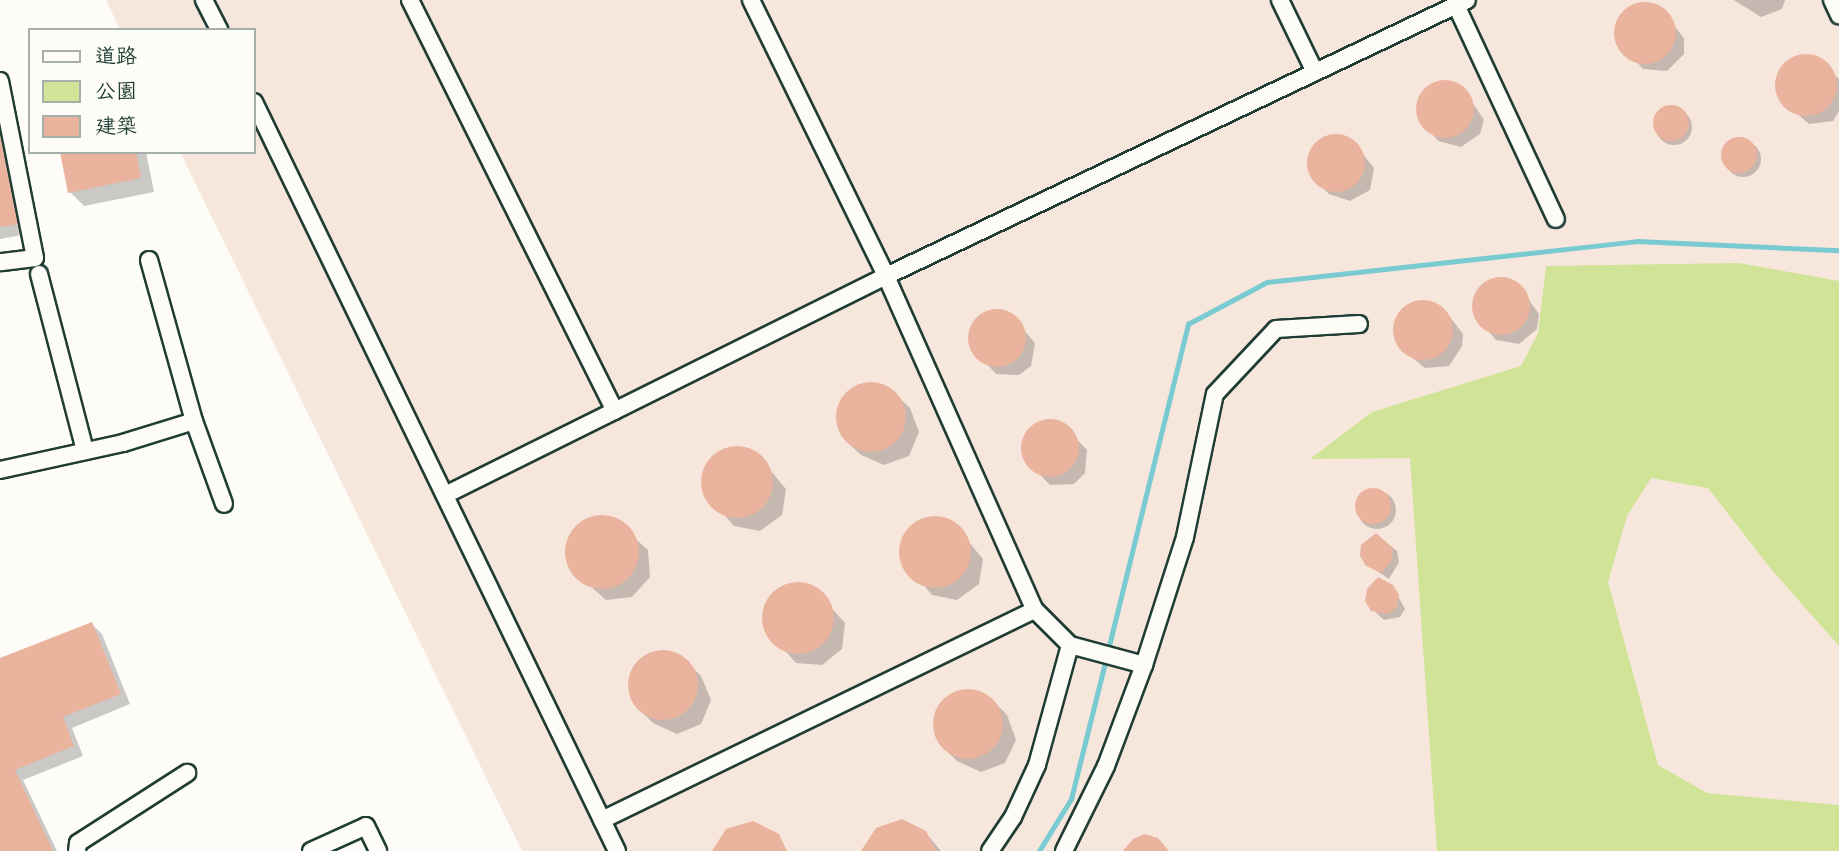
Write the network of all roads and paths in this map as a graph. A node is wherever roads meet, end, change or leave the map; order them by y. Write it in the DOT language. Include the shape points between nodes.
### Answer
graph roads {
  1 [pos="204,0"];
  2 [pos="410,0"];
  3 [pos="751,0"];
  4 [pos="1280,0"];
  5 [pos="1832,0"];
  6 [pos="1461,3"];
  7 [pos="1839,15"];
  8 [pos="218,28"];
  9 [pos="1315,72"];
  10 [pos="0,81"];
  11 [pos="256,106"];
  12 [pos="1556,219"];
  13 [pos="149,260"];
  14 [pos="0,262"];
  15 [pos="39,274"];
  16 [pos="886,276"];
  17 [pos="1359,324"];
  18 [pos="615,411"];
  19 [pos="194,421"];
  20 [pos="85,451"];
  21 [pos="0,470"];
  22 [pos="445,495"];
  23 [pos="224,504"];
  24 [pos="1035,610"];
  25 [pos="1070,645"];
  26 [pos="1144,665"];
  27 [pos="187,773"];
  28 [pos="601,820"];
  29 [pos="77,851"];
  30 [pos="311,851"];
  31 [pos="378,851"];
  32 [pos="617,851"];
  33 [pos="990,851"];
  34 [pos="1064,851"];
  1 -- 8 [label="street"];
  2 -- 18 [label="street"];
  3 -- 16 [label="street"];
  4 -- 9 [label="street"];
  5 -- 7 [label="street"];
  6 -- 9 [label="street"];
  6 -- 12 [label="street"];
  9 -- 16 [label="street"];
  10 -- 14 [label="street" via="35,258"];
  11 -- 22 [label="street"];
  13 -- 19 [label="street"];
  15 -- 20 [label="street"];
  16 -- 18 [label="street"];
  16 -- 24 [label="street"];
  17 -- 26 [label="street" via="1276,329 1215,394 1185,537"];
  18 -- 22 [label="street"];
  19 -- 20 [label="street"];
  19 -- 23 [label="street"];
  20 -- 21 [label="street"];
  22 -- 28 [label="street"];
  24 -- 25 [label="street"];
  24 -- 28 [label="street"];
  25 -- 26 [label="street"];
  25 -- 33 [label="street" via="1037,765 1013,817"];
  26 -- 34 [label="street" via="1106,766"];
  27 -- 29 [label="street" via="78,843"];
  28 -- 32 [label="street"];
  30 -- 31 [label="street" via="366,826"];
}
